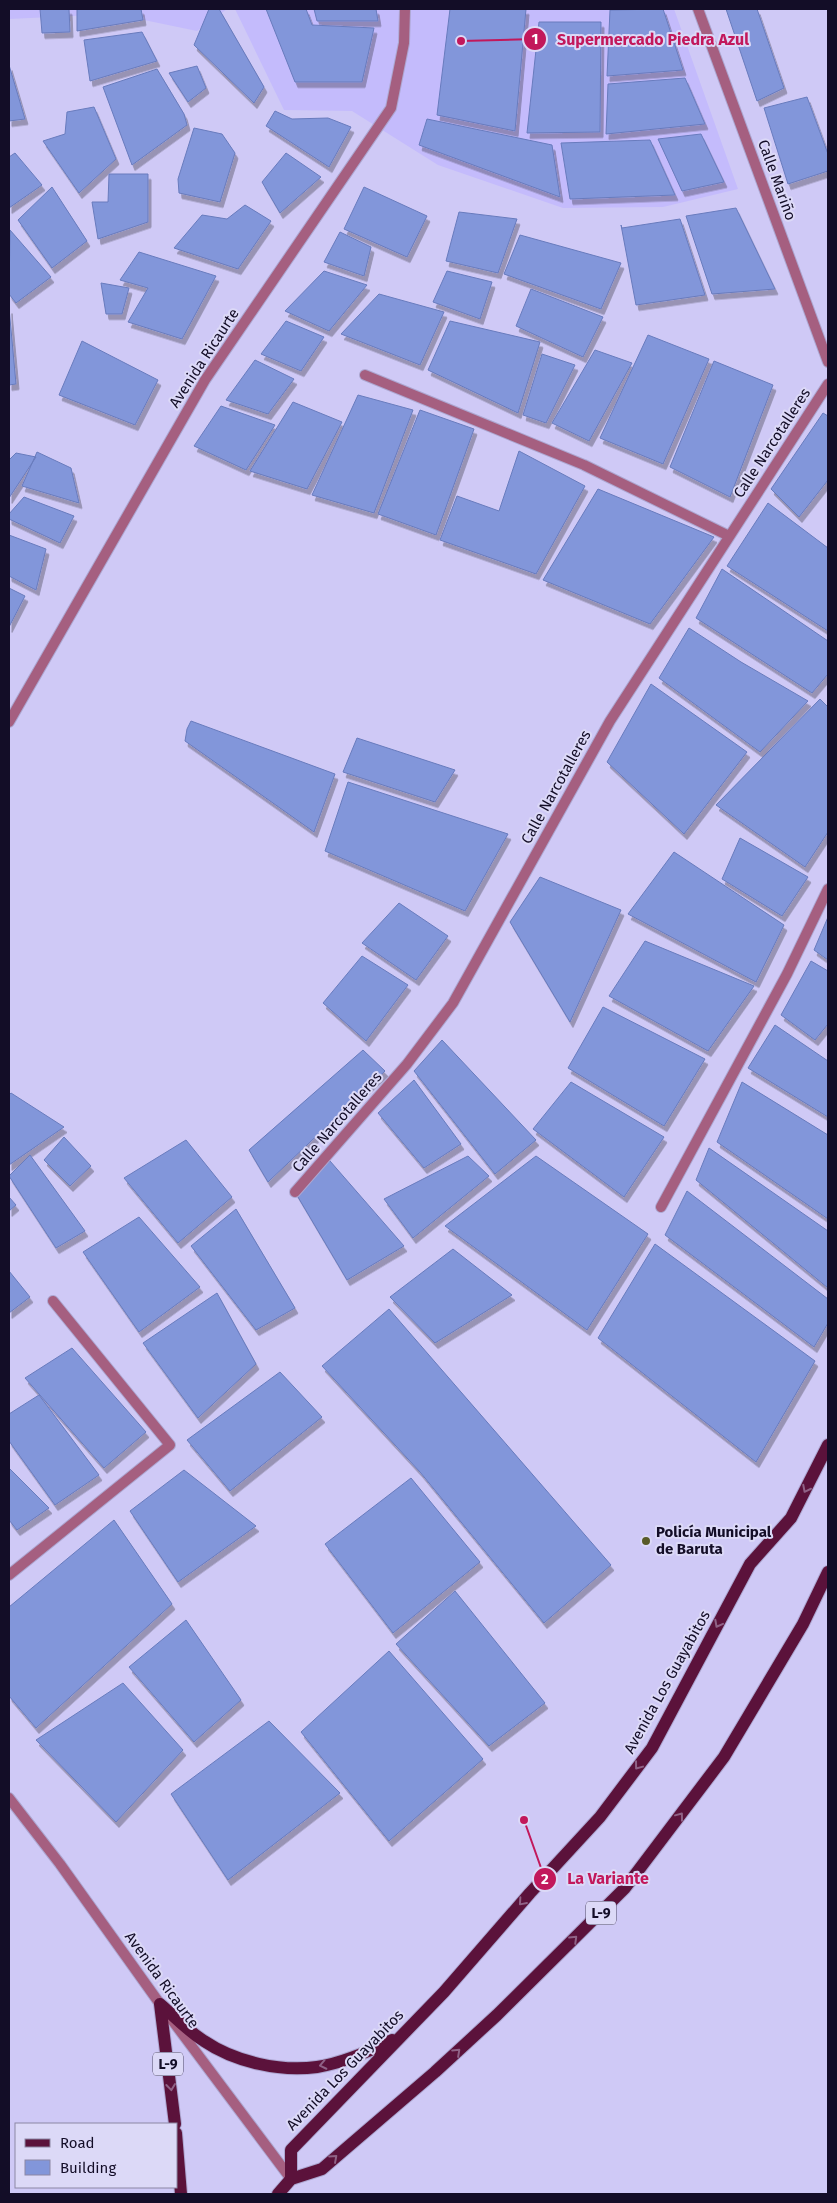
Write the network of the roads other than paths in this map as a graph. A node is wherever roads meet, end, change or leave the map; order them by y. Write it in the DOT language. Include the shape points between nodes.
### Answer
graph roads {
  1 [pos="405,9"];
  2 [pos="698,9"];
  3 [pos="828,362"];
  4 [pos="365,376"];
  5 [pos="828,384"];
  6 [pos="729,536"];
  7 [pos="9,722"];
  8 [pos="828,889"];
  9 [pos="295,1192"];
  10 [pos="661,1208"];
  11 [pos="53,1301"];
  12 [pos="828,1445"];
  13 [pos="828,1572"];
  14 [pos="9,1575"];
  15 [pos="9,1798"];
  16 [pos="160,2004"];
  17 [pos="401,2035"];
  18 [pos="175,2123"];
  19 [pos="178,2157"];
  20 [pos="291,2179"];
  21 [pos="181,2194"];
  22 [pos="278,2194"];
  1 -- 7 [label="street, Avenida Ricaurte" via="404,43 391,108 205,380"];
  2 -- 3 [label="street, Calle Mariño"];
  4 -- 6 [label="street" via="584,465"];
  5 -- 6 [label="street, Calle Narcotalleres"];
  6 -- 9 [label="street, Calle Narcotalleres" via="610,721 453,1003 407,1064"];
  8 -- 10 [label="street" via="787,974"];
  11 -- 14 [label="street" via="170,1445"];
  12 -- 17 [label="main road, Avenida Los Guayabitos, one-way" via="791,1518 750,1564 652,1748 600,1817 444,1992"];
  20 -- 13 [label="main road, L-9, one-way" via="322,2169 435,2072 625,1888 724,1757 804,1624"];
  15 -- 16 [label="street, Avenida Ricaurte"];
  17 -- 16 [label="main road, one-way" via="371,2050 317,2067 271,2066 227,2054 204,2041"];
  16 -- 18 [label="main road, L-9, one-way"];
  16 -- 20 [label="street, Avenida Ricaurte"];
  17 -- 20 [label="main road, Avenida Los Guayabitos" via="291,2150"];
  19 -- 21 [label="main road"];
  20 -- 22 [label="main road"];
}
